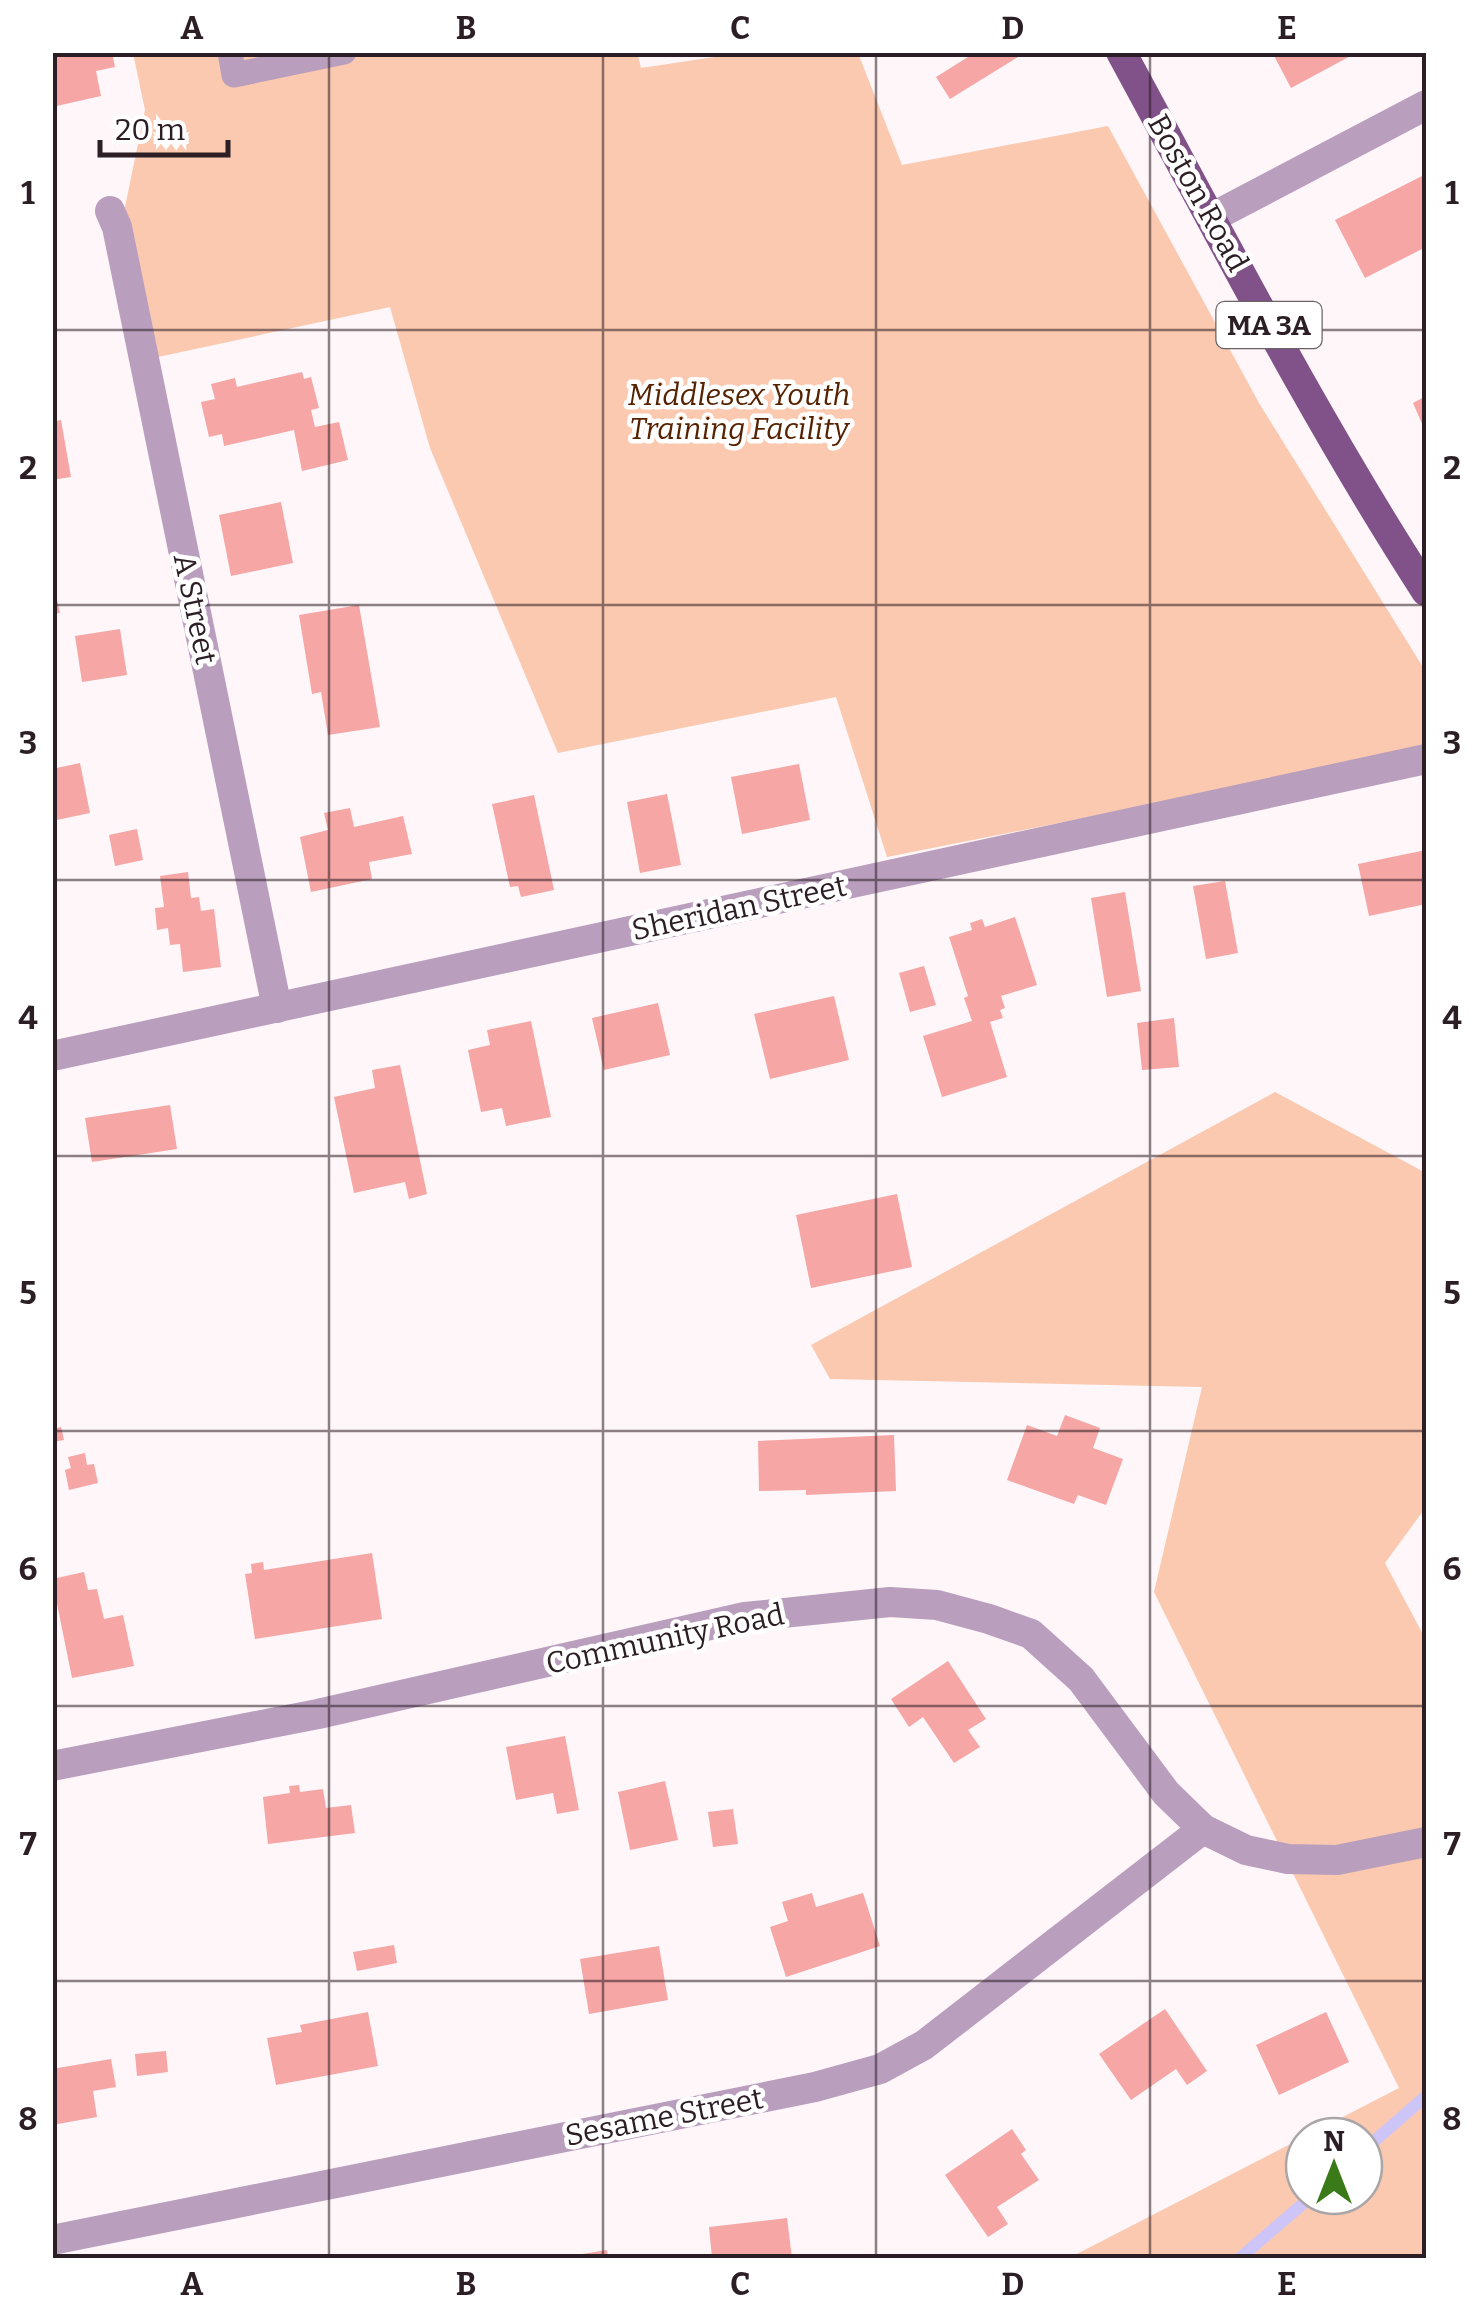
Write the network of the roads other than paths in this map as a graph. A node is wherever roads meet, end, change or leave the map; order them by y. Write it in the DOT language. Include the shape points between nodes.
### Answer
graph roads {
  1 [pos="230,52"];
  2 [pos="344,52"];
  3 [pos="1121,52"];
  4 [pos="1426,105"];
  5 [pos="110,211"];
  6 [pos="1212,218"];
  7 [pos="1426,591"];
  8 [pos="1426,759"];
  9 [pos="277,1008"];
  10 [pos="52,1056"];
  11 [pos="52,1766"];
  12 [pos="1202,1830"];
  13 [pos="1426,1842"];
  14 [pos="52,2240"];
  1 -- 2 [label="lane" via="234,75"];
  3 -- 6 [label="main road, Boston Road / MA 3A"];
  4 -- 6 [label="street"];
  5 -- 9 [label="street, A Street"];
  6 -- 7 [label="main road, Boston Road / MA 3A" via="1357,481"];
  8 -- 9 [label="street, Sheridan Street"];
  9 -- 10 [label="street, Sheridan Street"];
  11 -- 12 [label="street, Community Road" via="318,1714 746,1616 890,1602 937,1605 1031,1634 1081,1679"];
  12 -- 13 [label="street, Community Road" via="1246,1850 1288,1858 1337,1860"];
  12 -- 14 [label="street, Sesame Street" via="924,2045 880,2069"];
}
